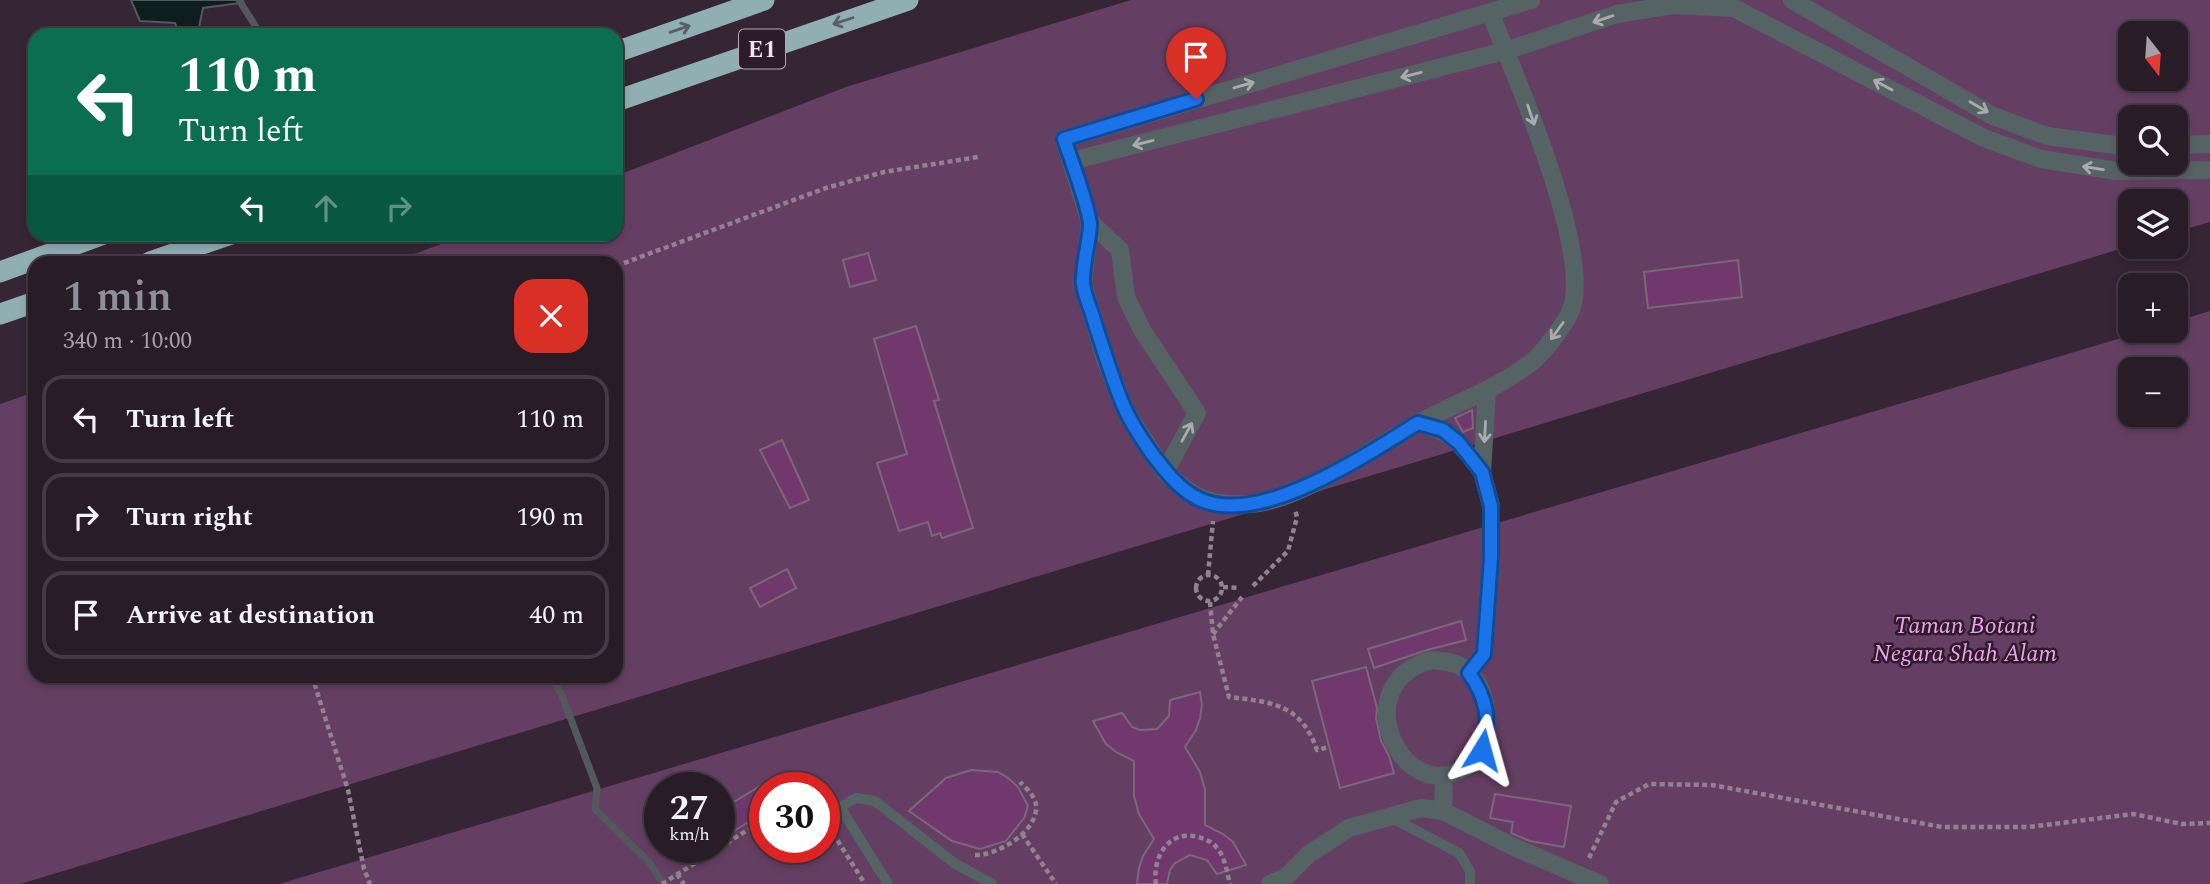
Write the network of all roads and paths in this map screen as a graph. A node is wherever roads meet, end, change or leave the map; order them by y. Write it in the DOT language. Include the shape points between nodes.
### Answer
graph roads {
  1 [pos="764,0"];
  2 [pos="908,0"];
  3 [pos="1531,0"];
  4 [pos="1792,0"];
  5 [pos="1490,12"];
  6 [pos="623,50"];
  7 [pos="1506,51"];
  8 [pos="623,99"];
  9 [pos="2210,144"];
  10 [pos="2118,145"];
  11 [pos="2188,145"];
  12 [pos="978,157"];
  13 [pos="1071,161"];
  14 [pos="2210,170"];
  15 [pos="1090,222"];
  16 [pos="82,242"];
  17 [pos="208,242"];
  18 [pos="44,256"];
  19 [pos="167,256"];
  20 [pos="28,262"];
  21 [pos="623,263"];
  22 [pos="0,272"];
  23 [pos="28,304"];
  24 [pos="0,314"];
  25 [pos="1487,391"];
  26 [pos="1418,423"];
  27 [pos="1165,472"];
  28 [pos="1482,472"];
  29 [pos="1291,493"];
  30 [pos="1214,503"];
  31 [pos="1208,575"];
  32 [pos="1252,586"];
  33 [pos="1223,587"];
  34 [pos="1240,588"];
  35 [pos="1242,597"];
  36 [pos="1210,602"];
  37 [pos="1213,634"];
  38 [pos="1469,673"];
  39 [pos="314,683"];
  40 [pos="1329,747"];
  41 [pos="1444,775"];
  42 [pos="1020,782"];
  43 [pos="1444,811"];
  44 [pos="1390,817"];
  45 [pos="2210,823"];
  46 [pos="749,829"];
  47 [pos="1022,834"];
  48 [pos="840,844"];
  49 [pos="970,854"];
  50 [pos="677,874"];
  51 [pos="1581,875"];
  52 [pos="370,884"];
  53 [pos="662,884"];
  54 [pos="684,884"];
  55 [pos="865,884"];
  56 [pos="888,884"];
  57 [pos="992,884"];
  58 [pos="1056,884"];
  59 [pos="1156,884"];
  60 [pos="1230,884"];
  61 [pos="1270,884"];
  62 [pos="1471,884"];
  63 [pos="1600,884"];
  6 -- 1 [label="highway, E1, one-way"];
  2 -- 8 [label="highway, E1, one-way"];
  3 -- 5 [label="street"];
  4 -- 10 [label="street, one-way" via="1993,116 2047,136"];
  5 -- 7 [label="street"];
  13 -- 5 [label="street, one-way" via="1064,139"];
  7 -- 13 [label="street, one-way"];
  14 -- 7 [label="street, one-way" via="2117,172 2041,159 1984,138 1734,8 1672,5 1617,14"];
  7 -- 25 [label="street, one-way" via="1554,182 1576,286 1571,311 1534,360"];
  9 -- 11 [label="street"];
  12 -- 21 [label="path" via="884,172 826,188"];
  13 -- 15 [label="street"];
  15 -- 27 [label="street" via="1083,284 1105,359 1126,412"];
  27 -- 15 [label="street, one-way" via="1197,413 1142,330 1126,297 1120,250"];
  16 -- 18 [label="highway"];
  17 -- 19 [label="highway"];
  20 -- 22 [label="highway"];
  23 -- 24 [label="highway"];
  25 -- 26 [label="street"];
  25 -- 28 [label="street, one-way"];
  26 -- 28 [label="street" via="1443,430"];
  26 -- 29 [label="street"];
  27 -- 30 [label="street" via="1199,499"];
  28 -- 38 [label="street" via="1491,506 1491,557 1484,654"];
  29 -- 30 [label="street" via="1253,504"];
  29 -- 32 [label="path" via="1297,517 1288,551"];
  30 -- 31 [label="path"];
  31 -- 33 [label="path" via="1219,579"];
  31 -- 36 [label="path" via="1198,581 1196,592"];
  33 -- 34 [label="path"];
  33 -- 36 [label="path"];
  35 -- 37 [label="path"];
  36 -- 37 [label="path"];
  37 -- 40 [label="path" via="1229,697 1287,709 1304,722 1317,750"];
  38 -- 41 [label="street" via="1483,697 1488,732 1473,762"];
  38 -- 41 [label="street" via="1446,661 1416,664 1393,685 1387,702 1388,723 1401,755 1414,769"];
  39 -- 52 [label="path" via="348,790"];
  41 -- 43 [label="street"];
  42 -- 47 [label="path" via="1036,805"];
  43 -- 44 [label="street" via="1421,808"];
  43 -- 51 [label="street"];
  44 -- 61 [label="street" via="1349,828 1309,854 1286,877"];
  44 -- 62 [label="lane" via="1460,853"];
  45 -- 51 [label="path" via="2182,824 2133,814 2029,827 1942,827 1712,785 1649,784 1615,802"];
  46 -- 50 [label="path"];
  47 -- 49 [label="path" via="1000,849"];
  47 -- 58 [label="path"];
  48 -- 55 [label="path"];
  50 -- 53 [label="path"];
  50 -- 54 [label="path"];
  51 -- 63 [label="street"];
  56 -- 57 [label="lane" via="840,807 856,798 874,801 954,863"];
  59 -- 60 [label="path" via="1153,871 1161,850 1167,843 1192,836 1217,848"];
}
